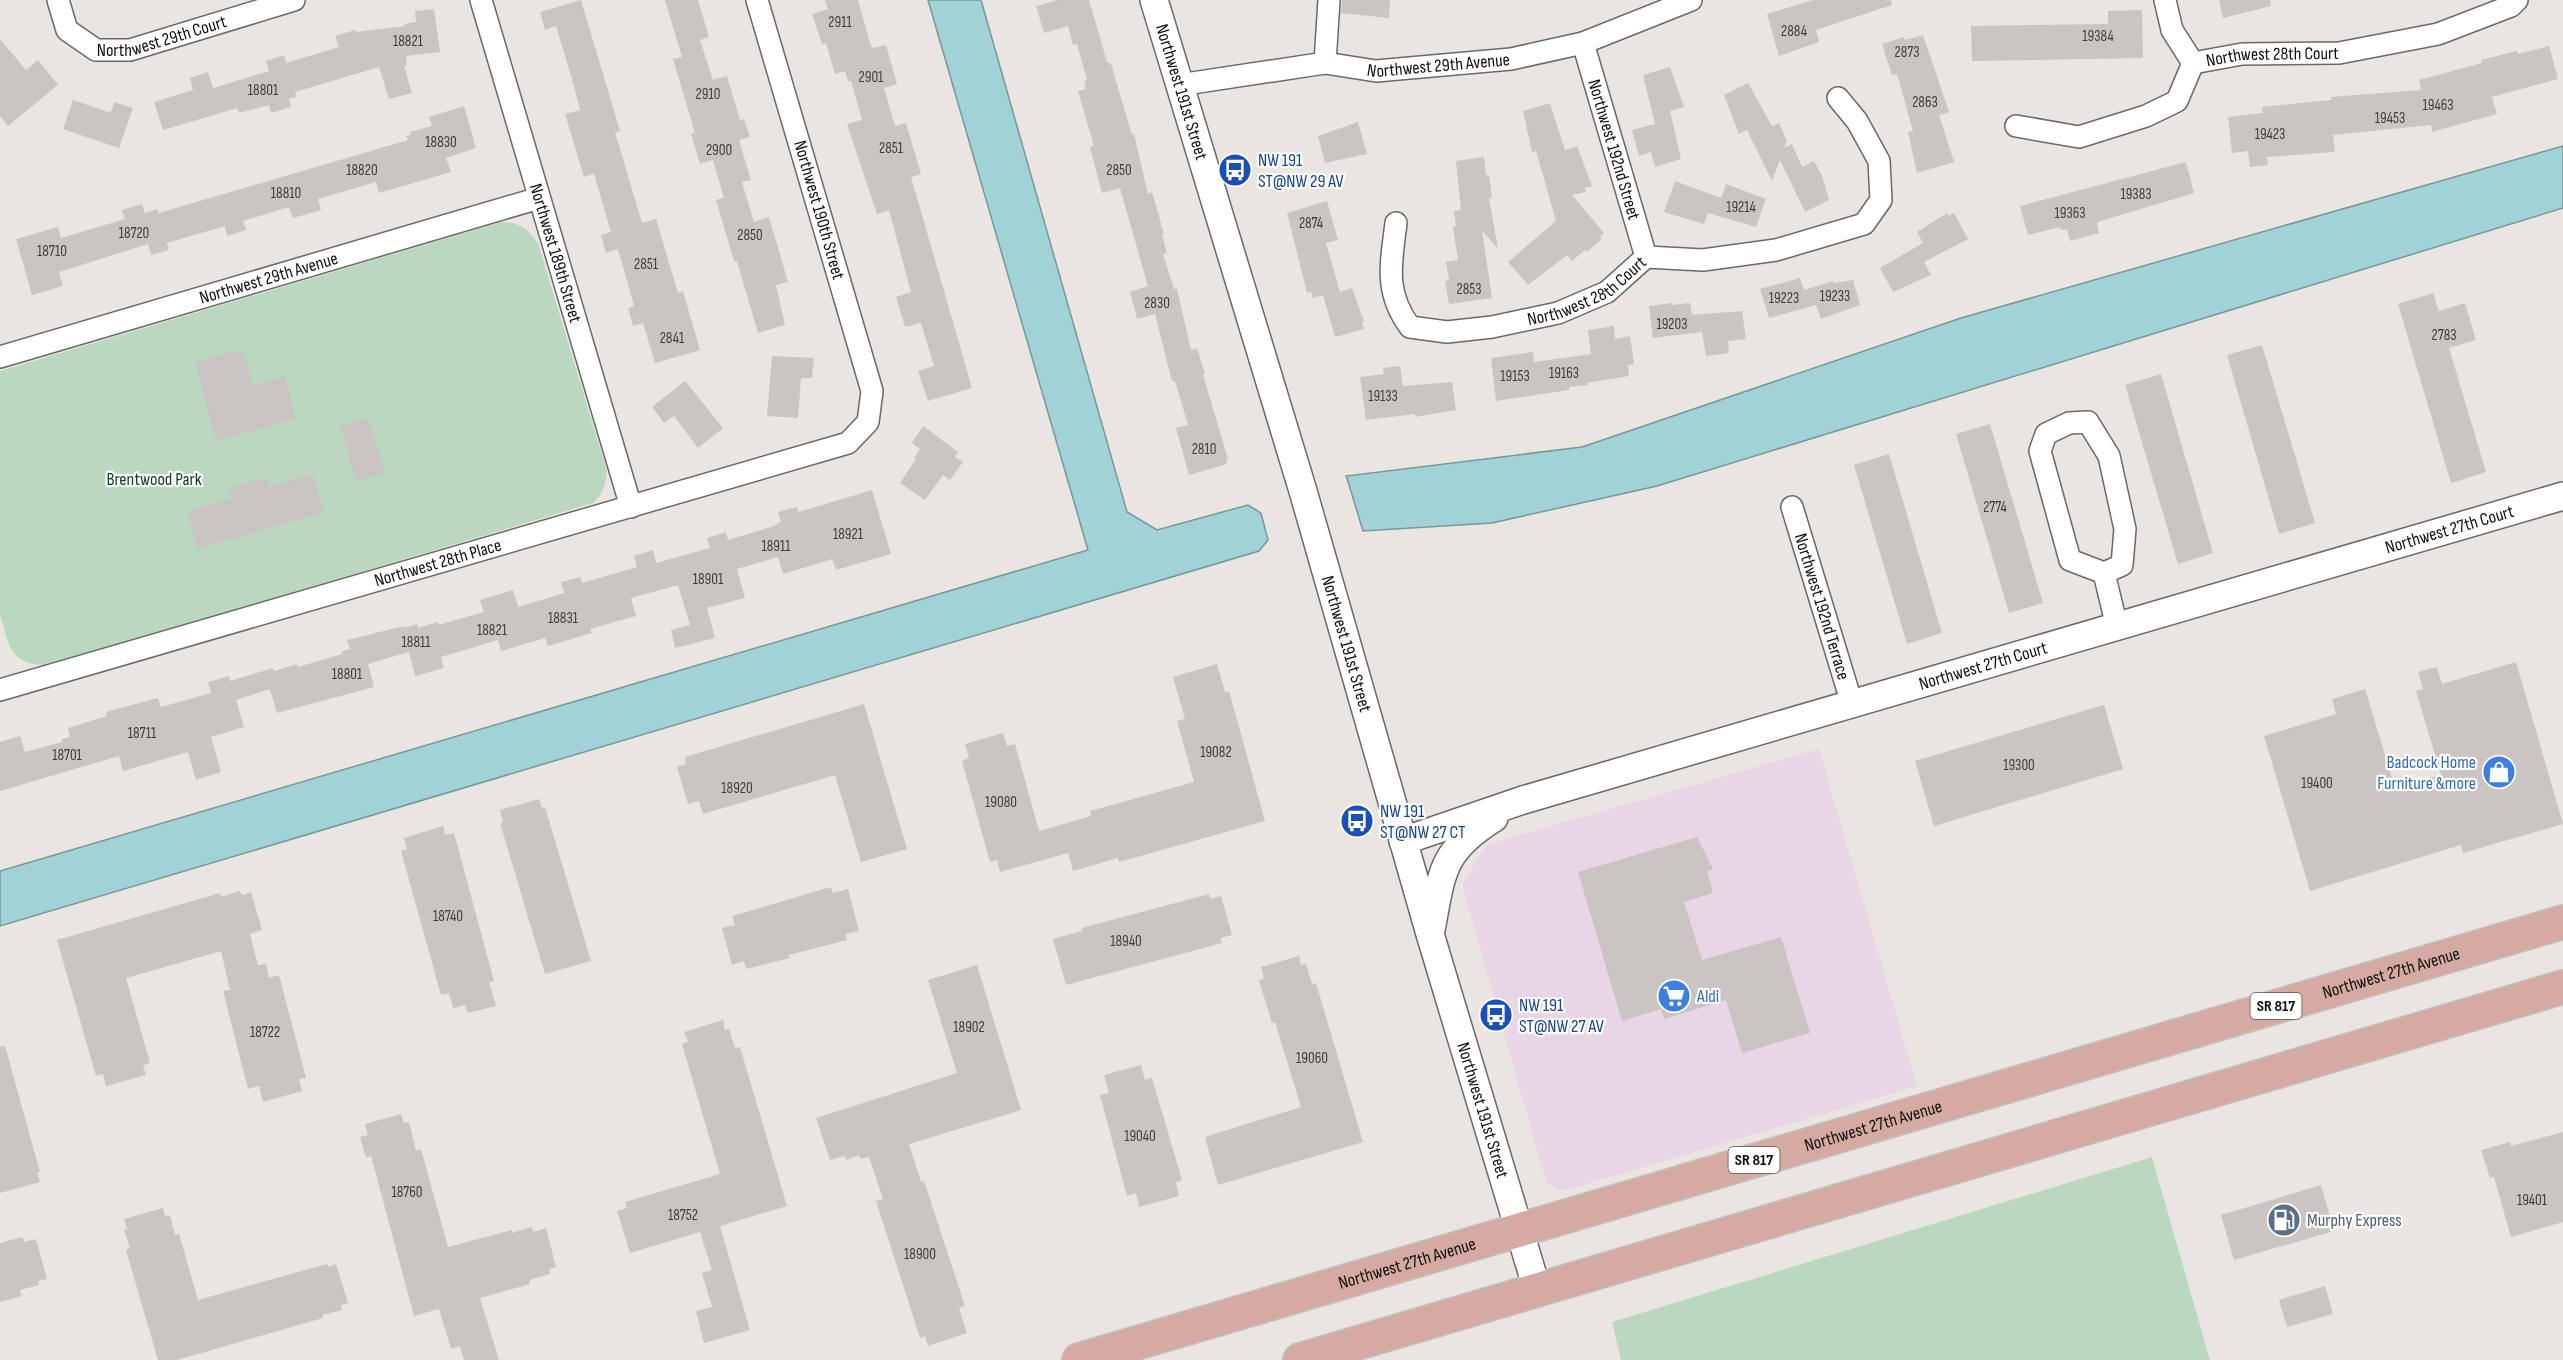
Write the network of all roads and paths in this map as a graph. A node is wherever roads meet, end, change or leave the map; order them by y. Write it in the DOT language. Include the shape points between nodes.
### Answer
graph roads {
  1 [pos="58,0"];
  2 [pos="294,0"];
  3 [pos="481,0"];
  4 [pos="757,0"];
  5 [pos="1154,0"];
  6 [pos="1329,0"];
  7 [pos="1691,0"];
  8 [pos="2165,0"];
  9 [pos="2517,0"];
  10 [pos="1583,43"];
  11 [pos="1325,63"];
  12 [pos="2193,63"];
  13 [pos="1179,85"];
  14 [pos="1838,98"];
  15 [pos="2016,126"];
  16 [pos="539,198"];
  17 [pos="1396,223"];
  18 [pos="1646,257"];
  19 [pos="0,357"];
  20 [pos="868,422"];
  21 [pos="2563,496"];
  22 [pos="631,507"];
  23 [pos="1792,507"];
  24 [pos="2104,573"];
  25 [pos="2117,627"];
  26 [pos="2,684"];
  27 [pos="1852,704"];
  28 [pos="1523,800"];
  29 [pos="1403,841"];
  30 [pos="2563,922"];
  31 [pos="1430,934"];
  32 [pos="2563,987"];
  33 [pos="1519,1229"];
  34 [pos="1537,1289"];
  35 [pos="1079,1360"];
  36 [pos="1300,1360"];
  1 -- 2 [label="street, Northwest 29th Court" via="67,30 96,50 130,50"];
  3 -- 16 [label="street, Northwest 189th Street"];
  4 -- 20 [label="street, Northwest 190th Street" via="872,391"];
  5 -- 13 [label="street, Northwest 191st Street"];
  6 -- 11 [label="street"];
  7 -- 10 [label="street, Northwest 29th Avenue"];
  8 -- 12 [label="street" via="2172,30"];
  9 -- 12 [label="street, Northwest 28th Court" via="2511,6 2438,34 2339,53 2242,54"];
  10 -- 11 [label="street, Northwest 29th Avenue" via="1511,59 1376,71"];
  10 -- 18 [label="street, Northwest 192nd Street"];
  11 -- 13 [label="street, Northwest 29th Avenue"];
  12 -- 15 [label="street, Northwest 28th Court" via="2177,101 2146,116 2079,137"];
  13 -- 29 [label="street, Northwest 191st Street" via="1303,491"];
  14 -- 18 [label="street, Northwest 28th Court" via="1857,121 1879,161 1881,200 1864,224 1776,250 1702,261"];
  16 -- 19 [label="street, Northwest 29th Avenue"];
  16 -- 22 [label="street, Northwest 189th Street"];
  17 -- 18 [label="street, Northwest 28th Court" via="1389,276 1398,310 1410,327 1447,332 1558,314 1607,291"];
  20 -- 22 [label="street, Northwest 28th Place" via="848,443"];
  21 -- 25 [label="street, Northwest 27th Court"];
  22 -- 26 [label="street, Northwest 28th Place"];
  23 -- 27 [label="street, Northwest 192nd Terrace"];
  24 -- 24 [label="street" via="2070,560 2040,451 2046,434 2069,423 2088,422 2109,456 2125,529 2122,565"];
  24 -- 25 [label="street"];
  25 -- 27 [label="street, Northwest 27th Court"];
  27 -- 28 [label="street, Northwest 27th Court"];
  28 -- 29 [label="street, Northwest 27th Court"];
  28 -- 31 [label="street" via="1471,833 1454,851 1441,877"];
  29 -- 31 [label="street, Northwest 191st Street"];
  30 -- 33 [label="main road, Northwest 27th Avenue / SR 817"];
  31 -- 33 [label="street, Northwest 191st Street"];
  32 -- 34 [label="main road"];
  33 -- 34 [label="street, Northwest 191st Street"];
  33 -- 35 [label="main road, Northwest 27th Avenue / SR 817"];
  34 -- 36 [label="main road"];
}
